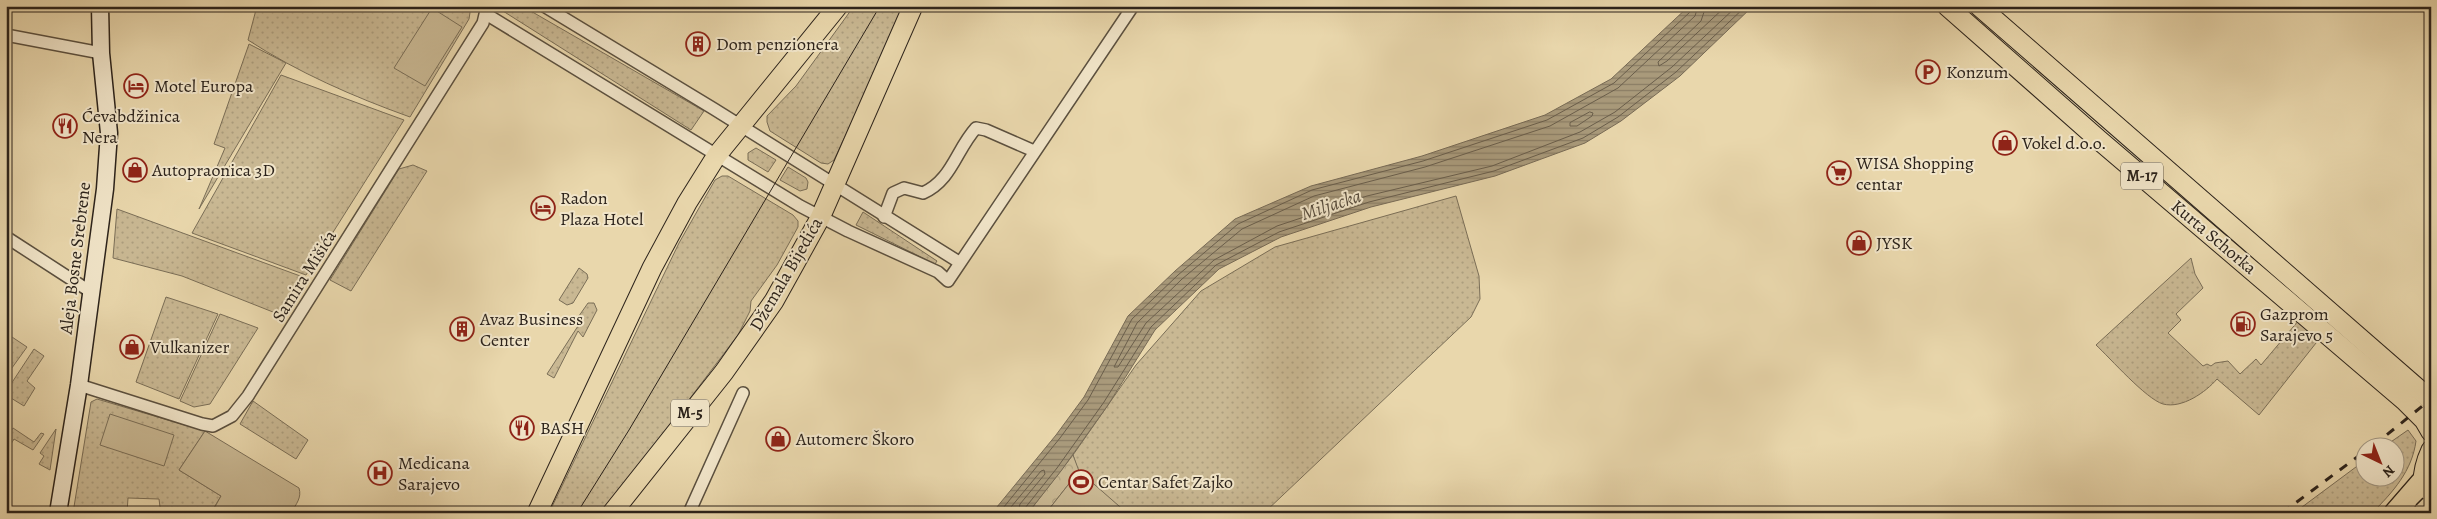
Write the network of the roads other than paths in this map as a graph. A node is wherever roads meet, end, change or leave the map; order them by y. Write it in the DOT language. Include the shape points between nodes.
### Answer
graph roads {
  1 [pos="100,6"];
  2 [pos="544,6"];
  3 [pos="838,6"];
  4 [pos="912,6"];
  5 [pos="1133,6"];
  6 [pos="1948,6"];
  7 [pos="1978,6"];
  8 [pos="486,10"];
  9 [pos="6,35"];
  10 [pos="101,54"];
  11 [pos="740,126"];
  12 [pos="1034,151"];
  13 [pos="717,155"];
  14 [pos="835,184"];
  15 [pos="884,216"];
  16 [pos="820,218"];
  17 [pos="6,237"];
  18 [pos="959,262"];
  19 [pos="91,292"];
  20 [pos="79,384"];
  21 [pos="743,393"];
  22 [pos="2431,400"];
  23 [pos="2431,432"];
  24 [pos="2431,450"];
  25 [pos="2421,483"];
  26 [pos="2431,506"];
  27 [pos="58,513"];
  28 [pos="537,513"];
  29 [pos="612,513"];
  30 [pos="689,513"];
  31 [pos="2395,513"];
  32 [pos="2424,513"];
  33 [pos="2428,513"];
  1 -- 10 [label="street, Aleja Bosne Srebrene"];
  2 -- 11 [label="street"];
  3 -- 11 [label="main road"];
  4 -- 14 [label="main road, Džemala Bijedića / M-5"];
  5 -- 12 [label="street"];
  6 -- 23 [label="main road, Kurta Schorka / M-17" via="2099,140 2405,401"];
  7 -- 22 [label="main road, Kurta Schorka / M-17"];
  8 -- 13 [label="street"];
  8 -- 20 [label="street, Samira Mišića" via="483,23 297,321 232,416 214,426 202,424"];
  9 -- 10 [label="street"];
  10 -- 19 [label="street, Aleja Bosne Srebrene" via="109,133"];
  11 -- 13 [label="main road"];
  11 -- 14 [label="street"];
  12 -- 15 [label="street" via="976,128 937,186 923,193 904,188 893,193"];
  12 -- 18 [label="street"];
  13 -- 16 [label="street"];
  13 -- 28 [label="main road" via="674,224"];
  14 -- 15 [label="street"];
  14 -- 16 [label="main road, Džemala Bijedića / M-5"];
  15 -- 18 [label="street"];
  16 -- 18 [label="street" via="938,272 948,281"];
  16 -- 29 [label="main road, Džemala Bijedića / M-5" via="774,302"];
  17 -- 19 [label="street"];
  19 -- 20 [label="street, Aleja Bosne Srebrene"];
  20 -- 27 [label="street, Aleja Bosne Srebrene"];
  21 -- 30 [label="street"];
  24 -- 25 [label="main road"];
  25 -- 31 [label="highway"];
  25 -- 33 [label="main road"];
  26 -- 32 [label="highway, bridge"];
}
